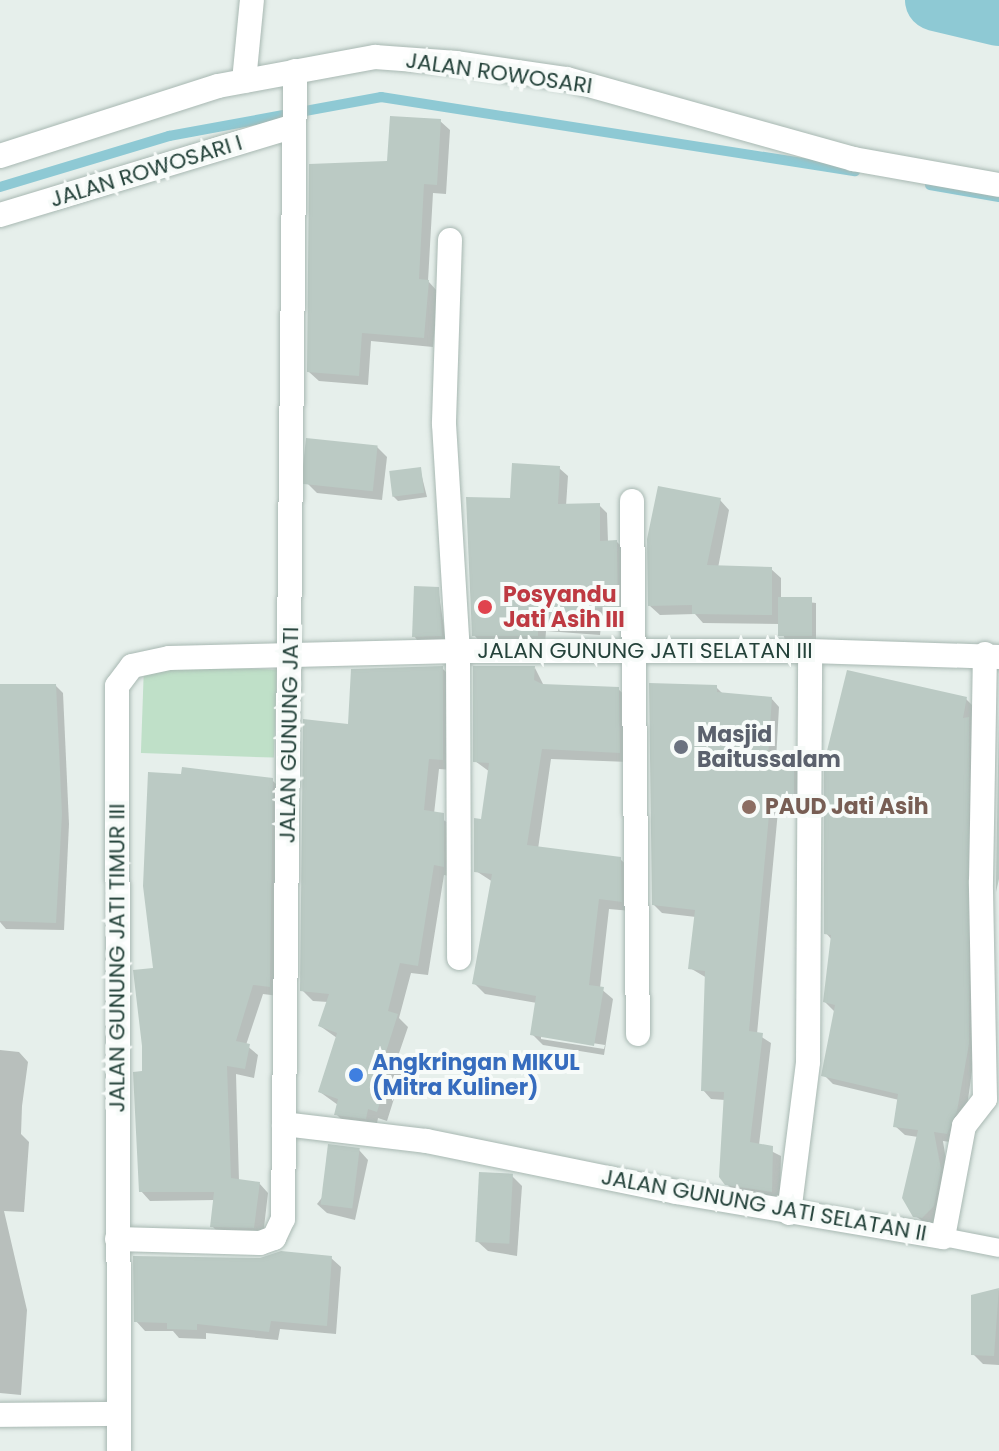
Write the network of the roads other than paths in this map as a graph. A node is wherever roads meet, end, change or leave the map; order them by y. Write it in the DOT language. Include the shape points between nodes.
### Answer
graph roads {
  1 [pos="252,0"];
  2 [pos="295,71"];
  3 [pos="244,81"];
  4 [pos="292,118"];
  5 [pos="0,156"];
  6 [pos="999,185"];
  7 [pos="0,215"];
  8 [pos="450,240"];
  9 [pos="632,501"];
  10 [pos="458,651"];
  11 [pos="810,651"];
  12 [pos="632,653"];
  13 [pos="992,656"];
  14 [pos="290,658"];
  15 [pos="459,958"];
  16 [pos="638,1034"];
  17 [pos="992,1102"];
  18 [pos="284,1124"];
  19 [pos="789,1213"];
  20 [pos="943,1237"];
  21 [pos="117,1239"];
  22 [pos="999,1248"];
  23 [pos="118,1414"];
  24 [pos="0,1415"];
  25 [pos="119,1451"];
  1 -- 3 [label="street"];
  2 -- 3 [label="street, JALAN ROWOSARI"];
  2 -- 4 [label="street, JALAN GUNUNG JATI"];
  2 -- 6 [label="street, JALAN ROWOSARI" via="375,57 567,79 853,159"];
  3 -- 5 [label="street, JALAN ROWOSARI"];
  4 -- 7 [label="street, JALAN ROWOSARI I"];
  4 -- 14 [label="street, JALAN GUNUNG JATI"];
  8 -- 10 [label="street" via="444,424"];
  9 -- 12 [label="street"];
  10 -- 12 [label="street, JALAN GUNUNG JATI SELATAN III"];
  10 -- 14 [label="street, JALAN GUNUNG JATI SELATAN III"];
  10 -- 15 [label="street"];
  11 -- 12 [label="street, JALAN GUNUNG JATI SELATAN III"];
  11 -- 13 [label="street, JALAN GUNUNG JATI SELATAN III"];
  11 -- 19 [label="street" via="808,1062"];
  12 -- 16 [label="street"];
  13 -- 17 [label="street, JALAN GUNUNG JATI SELATAN II" via="981,881"];
  14 -- 18 [label="street, JALAN GUNUNG JATI"];
  14 -- 21 [label="street, JALAN GUNUNG JATI TIMUR III" via="150,659 132,666 117,686"];
  17 -- 20 [label="street, JALAN GUNUNG JATI SELATAN II" via="964,1126"];
  18 -- 19 [label="street, JALAN GUNUNG JATI SELATAN II" via="426,1141"];
  18 -- 21 [label="street, JALAN GUNUNG JATI" via="283,1219 274,1238 246,1244"];
  19 -- 20 [label="street, JALAN GUNUNG JATI SELATAN II"];
  20 -- 22 [label="lane"];
  21 -- 23 [label="street, JALAN GUNUNG JATI TIMUR III"];
  23 -- 24 [label="street"];
  23 -- 25 [label="street, JALAN GUNUNG JATI TIMUR III"];
}
